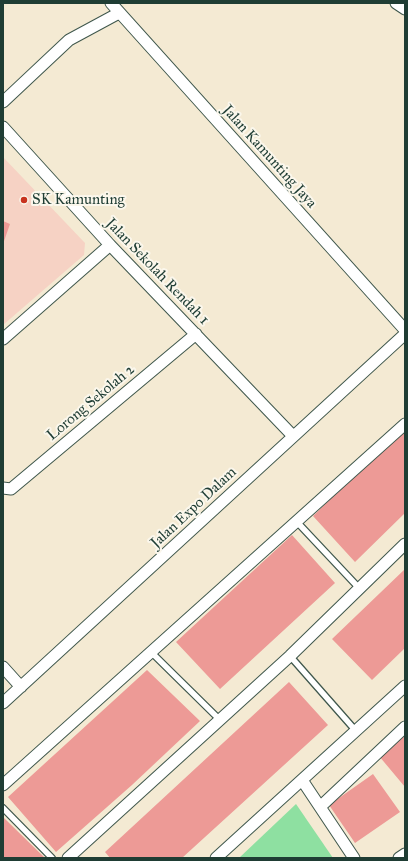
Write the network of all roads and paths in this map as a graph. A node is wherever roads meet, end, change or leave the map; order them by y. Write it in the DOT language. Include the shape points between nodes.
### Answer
graph roads {
  1 [pos="111,3"];
  2 [pos="396,3"];
  3 [pos="405,9"];
  4 [pos="119,13"];
  5 [pos="3,102"];
  6 [pos="3,126"];
  7 [pos="110,245"];
  8 [pos="405,330"];
  9 [pos="196,334"];
  10 [pos="405,334"];
  11 [pos="3,339"];
  12 [pos="405,424"];
  13 [pos="293,436"];
  14 [pos="3,488"];
  15 [pos="297,522"];
  16 [pos="405,544"];
  17 [pos="359,588"];
  18 [pos="152,653"];
  19 [pos="290,656"];
  20 [pos="3,667"];
  21 [pos="405,686"];
  22 [pos="21,687"];
  23 [pos="3,703"];
  24 [pos="219,719"];
  25 [pos="405,727"];
  26 [pos="356,731"];
  27 [pos="302,780"];
  28 [pos="3,785"];
  29 [pos="320,807"];
  30 [pos="3,808"];
  31 [pos="405,854"];
  32 [pos="70,857"];
  33 [pos="52,858"];
  34 [pos="216,858"];
  35 [pos="354,858"];
  36 [pos="399,858"];
  1 -- 4 [label="street, Jalan Kamunting Jaya"];
  2 -- 3 [label="street"];
  4 -- 5 [label="street" via="69,40"];
  4 -- 8 [label="street, Jalan Kamunting Jaya"];
  6 -- 7 [label="street, Jalan Sekolah Rendah 1"];
  7 -- 9 [label="street, Jalan Sekolah Rendah 1"];
  7 -- 11 [label="street"];
  9 -- 13 [label="street, Jalan Sekolah Rendah 1"];
  9 -- 14 [label="street, Lorong Sekolah 2" via="11,489"];
  10 -- 13 [label="street, Jalan Expo Dalam"];
  12 -- 15 [label="street"];
  13 -- 22 [label="street, Jalan Expo Dalam"];
  15 -- 17 [label="lane"];
  15 -- 18 [label="street"];
  16 -- 17 [label="street"];
  17 -- 19 [label="street"];
  18 -- 24 [label="lane"];
  18 -- 28 [label="street"];
  19 -- 24 [label="street"];
  19 -- 26 [label="lane"];
  20 -- 22 [label="street"];
  21 -- 26 [label="street"];
  22 -- 23 [label="street, Jalan Expo Dalam"];
  24 -- 32 [label="street"];
  25 -- 29 [label="street"];
  26 -- 27 [label="street"];
  27 -- 29 [label="street"];
  27 -- 34 [label="street"];
  29 -- 35 [label="street"];
  30 -- 33 [label="lane"];
  31 -- 36 [label="street"];
}
